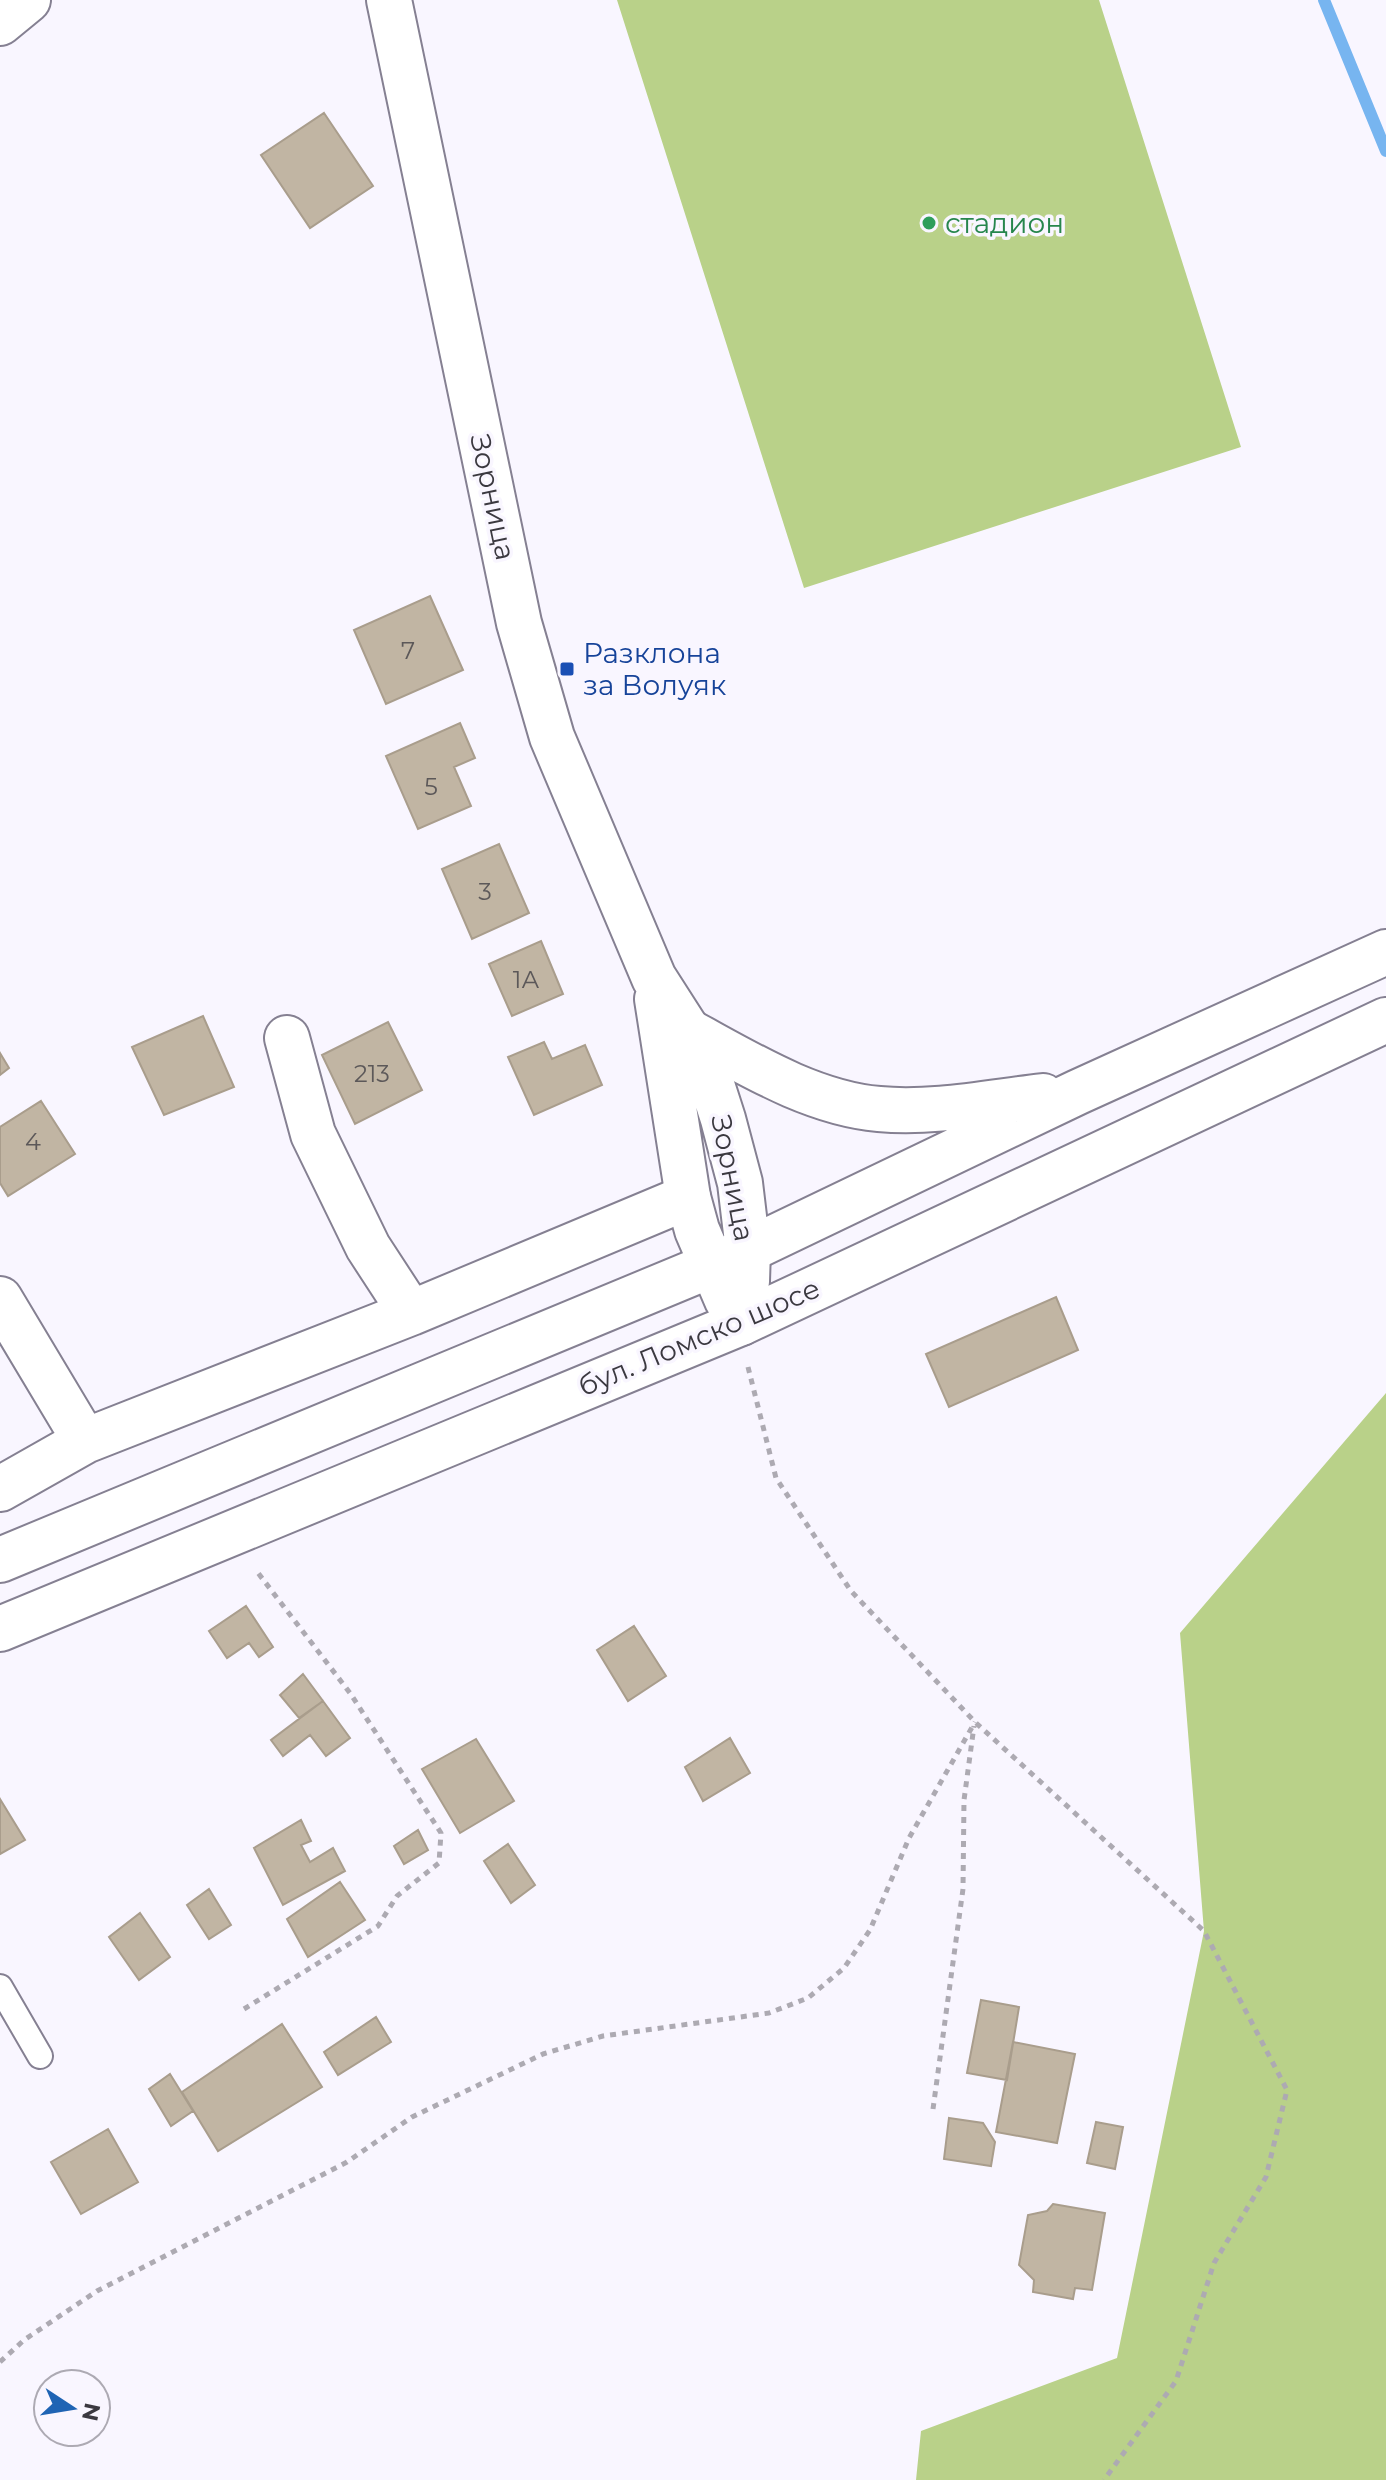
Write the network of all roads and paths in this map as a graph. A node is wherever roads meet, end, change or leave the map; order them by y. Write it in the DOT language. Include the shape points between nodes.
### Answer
graph roads {
  1 [pos="28,0"];
  2 [pos="389,0"];
  3 [pos="0,23"];
  4 [pos="1386,952"];
  5 [pos="654,978"];
  6 [pos="1386,1020"];
  7 [pos="688,1031"];
  8 [pos="287,1038"];
  9 [pos="1078,1092"];
  10 [pos="688,1197"];
  11 [pos="729,1257"];
  12 [pos="0,1299"];
  13 [pos="411,1313"];
  14 [pos="741,1323"];
  15 [pos="750,1381"];
  16 [pos="85,1441"];
  17 [pos="0,1489"];
  18 [pos="228,1533"];
  19 [pos="0,1560"];
  20 [pos="0,1629"];
  21 [pos="975,1722"];
  22 [pos="0,1987"];
  23 [pos="244,2009"];
  24 [pos="40,2056"];
  25 [pos="933,2109"];
  26 [pos="0,2362"];
  27 [pos="1104,2480"];
  1 -- 3 [label="main road"];
  2 -- 5 [label="main road, Зорница" via="519,623 552,737"];
  4 -- 9 [label="main road"];
  5 -- 7 [label="main road, Зорница"];
  5 -- 10 [label="main road, Зорница"];
  6 -- 14 [label="main road, бул. Ломско шосе"];
  7 -- 9 [label="main road" via="780,1080 878,1109"];
  7 -- 11 [label="main road, Зорница" via="707,1069 740,1183"];
  8 -- 13 [label="main road" via="313,1134 368,1247"];
  9 -- 11 [label="main road"];
  10 -- 11 [label="main road, Зорница" via="697,1230"];
  10 -- 13 [label="main road"];
  11 -- 14 [label="main road, Зорница" via="721,1291"];
  11 -- 19 [label="main road"];
  12 -- 16 [label="main road"];
  13 -- 16 [label="main road"];
  14 -- 18 [label="main road, бул. Ломско шосе"];
  15 -- 21 [label="path" via="776,1478 851,1591"];
  16 -- 17 [label="main road"];
  18 -- 20 [label="main road, бул. Ломско шосе"];
  18 -- 23 [label="path" via="350,1693 441,1833 439,1863 397,1896 378,1926"];
  21 -- 25 [label="path" via="964,1800 963,1889"];
  21 -- 26 [label="path" via="909,1838 870,1930 844,1968 808,1998 769,2013 603,2036 543,2054 412,2117 347,2162 97,2291"];
  21 -- 27 [label="path" via="1204,1931 1287,2090 1266,2177 1214,2263 1176,2381"];
  22 -- 24 [label="lane"];
}
